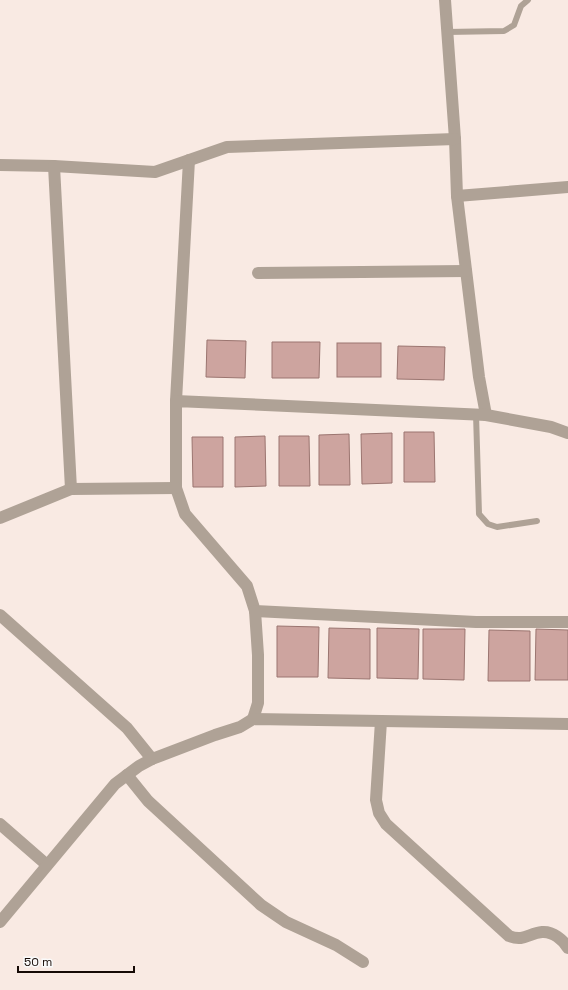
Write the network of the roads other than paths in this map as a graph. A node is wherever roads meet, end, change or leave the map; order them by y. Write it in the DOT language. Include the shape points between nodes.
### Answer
graph roads {
  1 [pos="445,0"];
  2 [pos="528,0"];
  3 [pos="447,32"];
  4 [pos="455,139"];
  5 [pos="189,160"];
  6 [pos="0,165"];
  7 [pos="54,166"];
  8 [pos="568,187"];
  9 [pos="457,196"];
  10 [pos="466,271"];
  11 [pos="258,273"];
  12 [pos="176,401"];
  13 [pos="481,414"];
  14 [pos="568,433"];
  15 [pos="176,488"];
  16 [pos="71,489"];
  17 [pos="0,518"];
  18 [pos="537,521"];
  19 [pos="255,611"];
  20 [pos="0,615"];
  21 [pos="568,622"];
  22 [pos="253,719"];
  23 [pos="381,721"];
  24 [pos="568,724"];
  25 [pos="152,760"];
  26 [pos="127,775"];
  27 [pos="0,824"];
  28 [pos="48,865"];
  29 [pos="0,922"];
  30 [pos="568,948"];
  31 [pos="363,962"];
  1 -- 3 [label="street"];
  2 -- 3 [label="lane" via="521,6 514,24 504,31"];
  3 -- 4 [label="street"];
  4 -- 5 [label="street" via="227,147"];
  4 -- 9 [label="street"];
  5 -- 7 [label="street" via="155,172"];
  5 -- 12 [label="street"];
  6 -- 7 [label="street"];
  7 -- 16 [label="street"];
  8 -- 9 [label="street"];
  9 -- 10 [label="street"];
  10 -- 11 [label="street"];
  10 -- 13 [label="street"];
  12 -- 13 [label="street"];
  12 -- 15 [label="street"];
  13 -- 14 [label="street" via="551,427"];
  13 -- 18 [label="lane" via="479,514 488,524 497,527"];
  15 -- 16 [label="street"];
  15 -- 19 [label="street" via="185,514 247,586"];
  16 -- 17 [label="street"];
  19 -- 21 [label="street" via="476,622"];
  19 -- 22 [label="street" via="258,704"];
  20 -- 25 [label="street" via="127,728"];
  22 -- 23 [label="street"];
  22 -- 25 [label="street" via="240,727"];
  23 -- 24 [label="street"];
  23 -- 30 [label="street" via="376,800 382,819 509,936 519,939 542,932 548,933 559,938"];
  25 -- 26 [label="street"];
  26 -- 28 [label="street" via="115,784"];
  26 -- 31 [label="street" via="148,801 261,905 286,922 336,945"];
  27 -- 28 [label="street"];
  28 -- 29 [label="street"];
}
